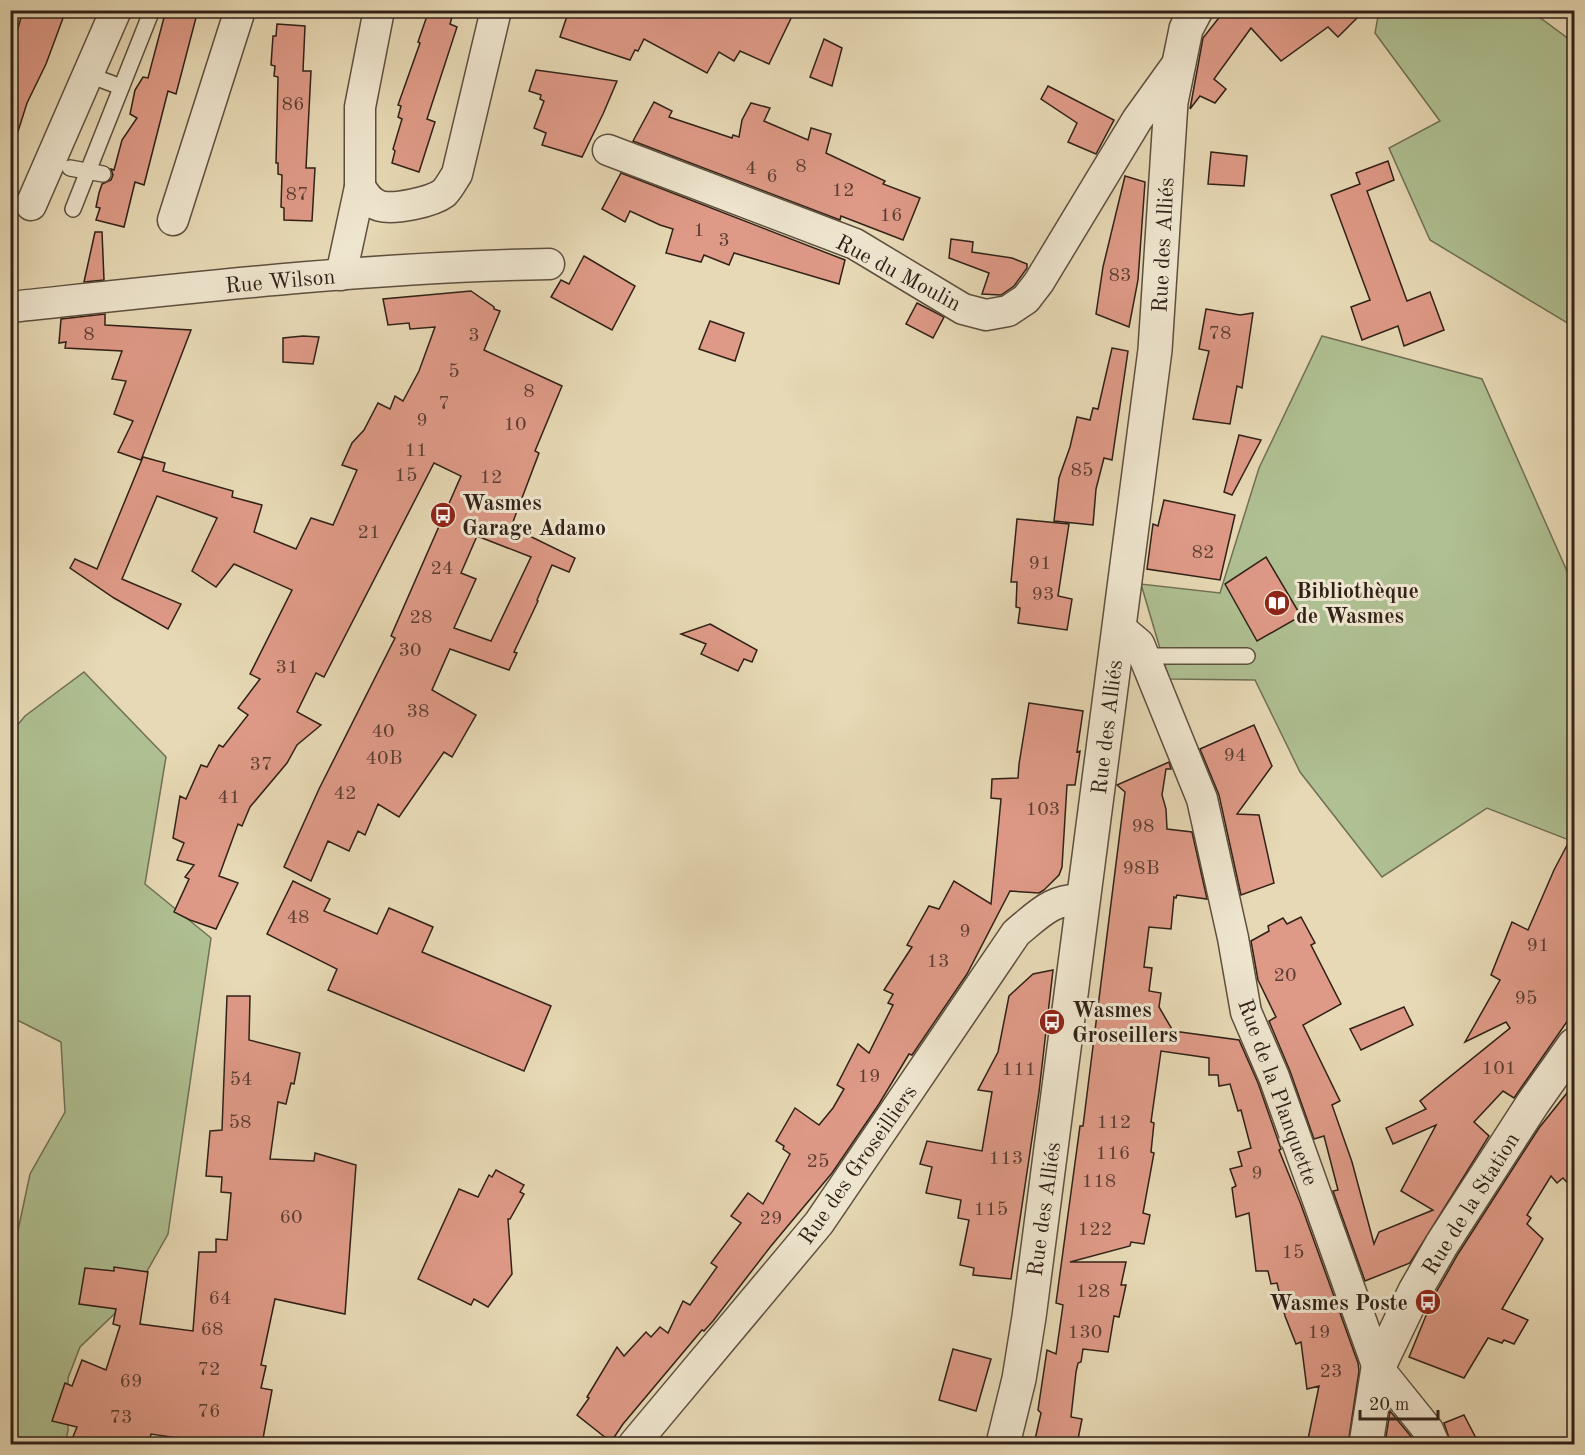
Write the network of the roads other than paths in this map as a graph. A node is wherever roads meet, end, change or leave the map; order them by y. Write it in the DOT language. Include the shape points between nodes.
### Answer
graph roads {
  1 [pos="116,10"];
  2 [pos="152,10"];
  3 [pos="240,10"];
  4 [pos="379,10"];
  5 [pos="496,10"];
  6 [pos="1196,10"];
  7 [pos="1178,63"];
  8 [pos="97,78"];
  9 [pos="127,82"];
  10 [pos="608,150"];
  11 [pos="70,168"];
  12 [pos="96,172"];
  13 [pos="360,187"];
  14 [pos="31,205"];
  15 [pos="73,209"];
  16 [pos="173,220"];
  17 [pos="549,264"];
  18 [pos="341,275"];
  19 [pos="10,307"];
  20 [pos="1118,632"];
  21 [pos="1143,656"];
  22 [pos="1247,656"];
  23 [pos="1083,900"];
  24 [pos="1575,1045"];
  25 [pos="1378,1368"];
  26 [pos="634,1444"];
  27 [pos="1002,1444"];
  28 [pos="1366,1444"];
  29 [pos="1434,1444"];
  1 -- 14 [label="street"];
  2 -- 9 [label="lane"];
  3 -- 16 [label="street"];
  4 -- 13 [label="street" via="360,107"];
  5 -- 13 [label="street" via="457,174 446,192 432,200 381,206 368,199"];
  6 -- 7 [label="street, Rue des Alliés" via="1186,29"];
  7 -- 10 [label="street, Rue du Moulin" via="1137,120 1039,282 1026,299 1008,311 986,315 963,309 855,244"];
  7 -- 20 [label="street, Rue des Alliés" via="1170,102 1155,350"];
  8 -- 9 [label="lane"];
  9 -- 12 [label="lane"];
  11 -- 12 [label="lane"];
  12 -- 15 [label="lane"];
  13 -- 18 [label="street"];
  17 -- 18 [label="street, Rue Wilson"];
  18 -- 19 [label="street, Rue Wilson"];
  20 -- 21 [label="street, Rue de la Planquette" via="1133,638"];
  20 -- 23 [label="street, Rue des Alliés"];
  21 -- 22 [label="lane"];
  21 -- 25 [label="street, Rue de la Planquette" via="1202,798 1246,1012 1274,1077"];
  23 -- 26 [label="street, Rue des Groseilliers" via="1058,902 1016,933 819,1223"];
  23 -- 27 [label="street, Rue des Alliés" via="1026,1335"];
  24 -- 25 [label="street, Rue de la Station" via="1442,1244"];
  25 -- 28 [label="street, Rue de la Station"];
  25 -- 29 [label="street, Rue de la Planquette" via="1428,1430"];
}
